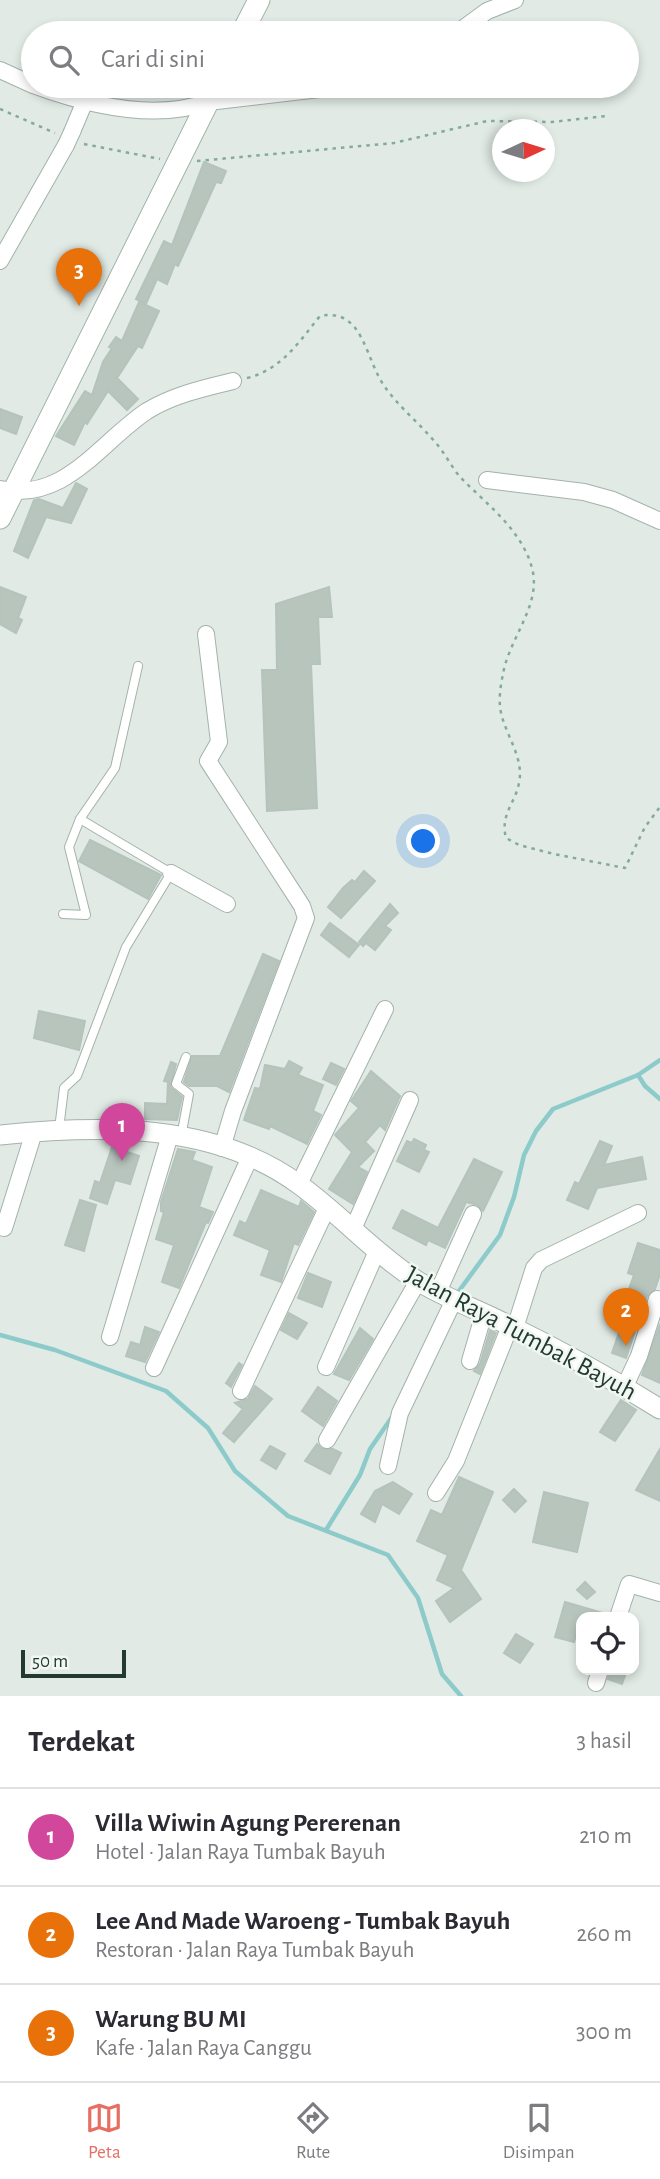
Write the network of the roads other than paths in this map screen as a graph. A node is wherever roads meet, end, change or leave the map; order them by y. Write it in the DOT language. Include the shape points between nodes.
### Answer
graph roads {
  1 [pos="258,0"];
  2 [pos="515,0"];
  3 [pos="248,21"];
  4 [pos="473,21"];
  5 [pos="0,70"];
  6 [pos="21,79"];
  7 [pos="75,98"];
  8 [pos="206,98"];
  9 [pos="210,98"];
  10 [pos="85,101"];
  11 [pos="0,261"];
  12 [pos="233,382"];
  13 [pos="487,480"];
  14 [pos="6,490"];
  15 [pos="0,519"];
  16 [pos="660,521"];
  17 [pos="206,634"];
  18 [pos="138,666"];
  19 [pos="80,819"];
  20 [pos="171,873"];
  21 [pos="227,904"];
  22 [pos="63,914"];
  23 [pos="385,1009"];
  24 [pos="186,1057"];
  25 [pos="410,1100"];
  26 [pos="59,1129"];
  27 [pos="34,1132"];
  28 [pos="0,1135"];
  29 [pos="176,1136"];
  30 [pos="222,1148"];
  31 [pos="250,1157"];
  32 [pos="299,1184"];
  33 [pos="327,1208"];
  34 [pos="638,1213"];
  35 [pos="473,1214"];
  36 [pos="5,1228"];
  37 [pos="352,1229"];
  38 [pos="377,1251"];
  39 [pos="418,1281"];
  40 [pos="446,1296"];
  41 [pos="657,1299"];
  42 [pos="484,1313"];
  43 [pos="513,1327"];
  44 [pos="110,1337"];
  45 [pos="470,1361"];
  46 [pos="326,1367"];
  47 [pos="154,1368"];
  48 [pos="624,1388"];
  49 [pos="241,1391"];
  50 [pos="659,1404"];
  51 [pos="327,1440"];
  52 [pos="388,1466"];
  53 [pos="436,1493"];
  54 [pos="660,1593"];
  55 [pos="620,1612"];
  1 -- 3 [label="main road"];
  2 -- 4 [label="street"];
  5 -- 6 [label="street"];
  7 -- 10 [label="street"];
  8 -- 10 [label="street" via="188,109"];
  9 -- 14 [label="main road"];
  10 -- 11 [label="street" via="69,139"];
  12 -- 14 [label="street" via="190,391 147,411 49,486"];
  13 -- 16 [label="street" via="584,492"];
  14 -- 15 [label="main road"];
  17 -- 30 [label="street" via="219,742 208,761 306,918"];
  18 -- 19 [label="lane" via="115,768"];
  19 -- 20 [label="lane"];
  19 -- 22 [label="lane" via="69,847 86,915"];
  20 -- 21 [label="street"];
  20 -- 26 [label="lane" via="126,947 77,1076 64,1088"];
  23 -- 32 [label="street"];
  24 -- 29 [label="lane" via="176,1084 189,1094"];
  25 -- 37 [label="street"];
  26 -- 27 [label="street, Jalan Raya Tumbak Bayuh"];
  26 -- 29 [label="street, Jalan Raya Tumbak Bayuh"];
  27 -- 28 [label="street, Jalan Raya Tumbak Bayuh"];
  27 -- 36 [label="street"];
  29 -- 30 [label="street, Jalan Raya Tumbak Bayuh"];
  29 -- 44 [label="street"];
  30 -- 31 [label="street, Jalan Raya Tumbak Bayuh"];
  31 -- 32 [label="street, Jalan Raya Tumbak Bayuh"];
  31 -- 47 [label="street"];
  32 -- 33 [label="street, Jalan Raya Tumbak Bayuh"];
  33 -- 37 [label="street, Jalan Raya Tumbak Bayuh"];
  33 -- 49 [label="street"];
  34 -- 43 [label="street" via="541,1260"];
  35 -- 40 [label="street"];
  37 -- 38 [label="street, Jalan Raya Tumbak Bayuh"];
  38 -- 39 [label="street, Jalan Raya Tumbak Bayuh"];
  38 -- 46 [label="street"];
  39 -- 40 [label="street, Jalan Raya Tumbak Bayuh"];
  39 -- 51 [label="street"];
  40 -- 42 [label="street, Jalan Raya Tumbak Bayuh"];
  40 -- 52 [label="street" via="400,1413"];
  41 -- 48 [label="street"];
  42 -- 43 [label="street, Jalan Raya Tumbak Bayuh"];
  42 -- 45 [label="street"];
  43 -- 48 [label="street, Jalan Raya Tumbak Bayuh"];
  43 -- 53 [label="street" via="456,1461"];
  48 -- 50 [label="street, Jalan Raya Tumbak Bayuh"];
  54 -- 55 [label="street" via="629,1584"];
}
